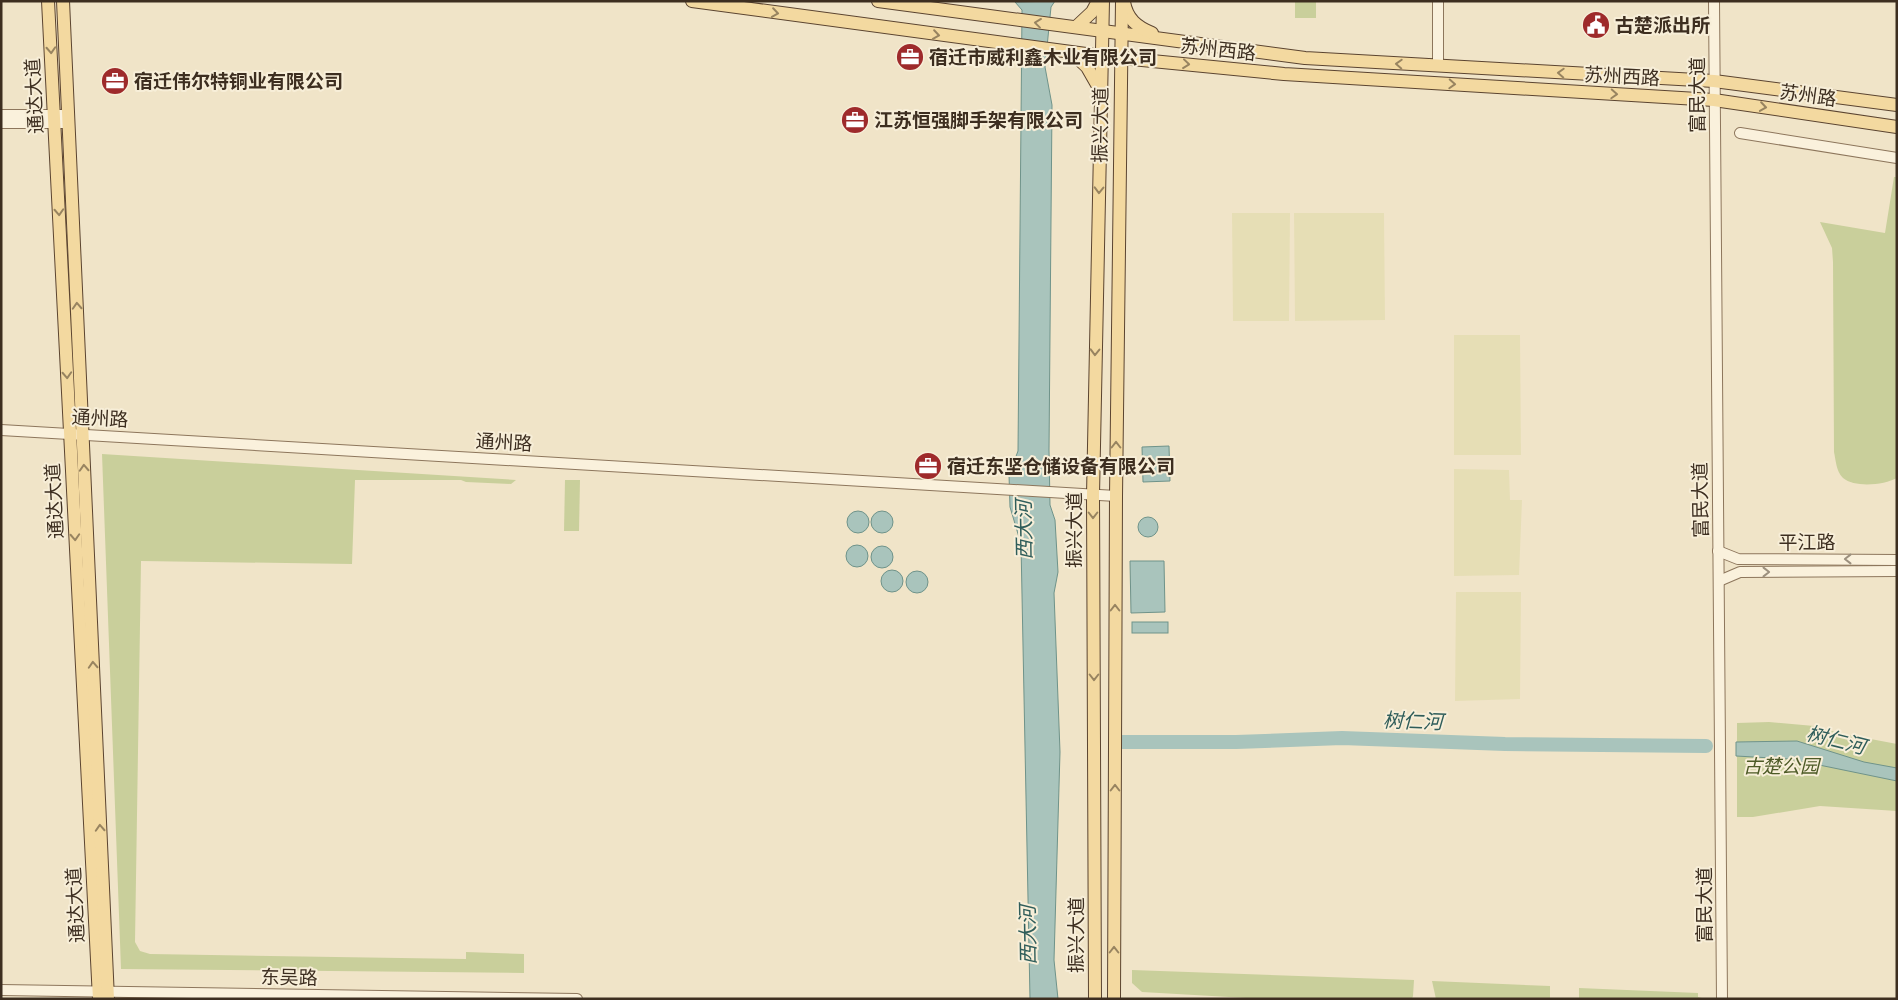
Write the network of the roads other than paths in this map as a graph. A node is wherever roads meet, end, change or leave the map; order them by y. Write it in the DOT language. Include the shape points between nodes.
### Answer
graph roads {
  1 [pos="48,1"];
  2 [pos="63,1"];
  3 [pos="692,1"];
  4 [pos="878,1"];
  5 [pos="1098,1"];
  6 [pos="1103,1"];
  7 [pos="1123,1"];
  8 [pos="1438,1"];
  9 [pos="1714,1"];
  10 [pos="1072,27"];
  11 [pos="1102,30"];
  12 [pos="1120,33"];
  13 [pos="1152,37"];
  14 [pos="1169,40"];
  15 [pos="1068,52"];
  16 [pos="1101,56"];
  17 [pos="1120,58"];
  18 [pos="1147,60"];
  19 [pos="1438,66"];
  20 [pos="1714,81"];
  21 [pos="1119,86"];
  22 [pos="1101,91"];
  23 [pos="1714,100"];
  24 [pos="1897,105"];
  25 [pos="1,115"];
  26 [pos="54,119"];
  27 [pos="68,119"];
  28 [pos="1,123"];
  29 [pos="1897,127"];
  30 [pos="1740,133"];
  31 [pos="1897,158"];
  32 [pos="1,430"];
  33 [pos="76,434"];
  34 [pos="1092,495"];
  35 [pos="1116,496"];
  36 [pos="1718,551"];
  37 [pos="1897,560"];
  38 [pos="1897,571"];
  39 [pos="1719,581"];
  40 [pos="1,990"];
  41 [pos="103,995"];
  42 [pos="472,998"];
  43 [pos="577,999"];
  44 [pos="1095,999"];
  45 [pos="1114,999"];
  46 [pos="1722,999"];
  1 -- 26 [label="main road, 通达大道, one-way"];
  2 -- 27 [label="main road, 通达大道"];
  3 -- 15 [label="main road, 苏州西路, one-way"];
  10 -- 4 [label="main road, 苏州西路, one-way"];
  5 -- 10 [label="main road" via="1092,12"];
  6 -- 11 [label="main road, 振兴大道"];
  7 -- 12 [label="main road, 振兴大道"];
  7 -- 14 [label="main road" via="1133,22 1140,28"];
  8 -- 19 [label="street"];
  9 -- 20 [label="street, 富民大道"];
  10 -- 11 [label="main road, 苏州西路"];
  11 -- 12 [label="main road, 苏州西路"];
  11 -- 16 [label="main road, 振兴大道"];
  12 -- 13 [label="main road, 苏州西路"];
  12 -- 17 [label="main road, 振兴大道"];
  13 -- 14 [label="main road, 苏州西路"];
  13 -- 18 [label="main road"];
  19 -- 14 [label="main road, 苏州西路, one-way" via="1305,58"];
  15 -- 16 [label="main road, 苏州西路"];
  15 -- 22 [label="main road" via="1087,66"];
  16 -- 17 [label="main road, 苏州西路"];
  16 -- 22 [label="main road, 振兴大道"];
  17 -- 18 [label="main road, 苏州西路"];
  17 -- 21 [label="main road, 振兴大道"];
  18 -- 21 [label="main road" via="1131,68"];
  18 -- 23 [label="main road, 苏州西路, one-way" via="1284,74"];
  20 -- 19 [label="main road, 苏州西路, one-way"];
  20 -- 23 [label="street, 富民大道"];
  20 -- 24 [label="main road, 苏州路"];
  35 -- 21 [label="main road, 振兴大道, one-way"];
  22 -- 34 [label="main road, 振兴大道, one-way"];
  23 -- 29 [label="main road, 苏州路, one-way"];
  23 -- 36 [label="street, 富民大道"];
  25 -- 26 [label="street"];
  26 -- 27 [label="street"];
  26 -- 28 [label="street"];
  26 -- 33 [label="main road, 通达大道, one-way"];
  33 -- 27 [label="main road, 通达大道, one-way"];
  30 -- 31 [label="street"];
  32 -- 33 [label="street, 通州路"];
  33 -- 34 [label="street, 通州路"];
  33 -- 41 [label="main road, 通达大道"];
  34 -- 35 [label="street, 通州路"];
  34 -- 44 [label="main road, 振兴大道, one-way"];
  45 -- 35 [label="main road, 振兴大道, one-way"];
  37 -- 36 [label="street, 平江路, one-way" via="1738,559"];
  36 -- 39 [label="street, 富民大道"];
  39 -- 38 [label="street, 平江路, one-way" via="1740,572"];
  39 -- 46 [label="street, 富民大道"];
  40 -- 41 [label="street, 东吴路"];
  41 -- 42 [label="street, 东吴路"];
  42 -- 43 [label="street, 东吴路"];
}
